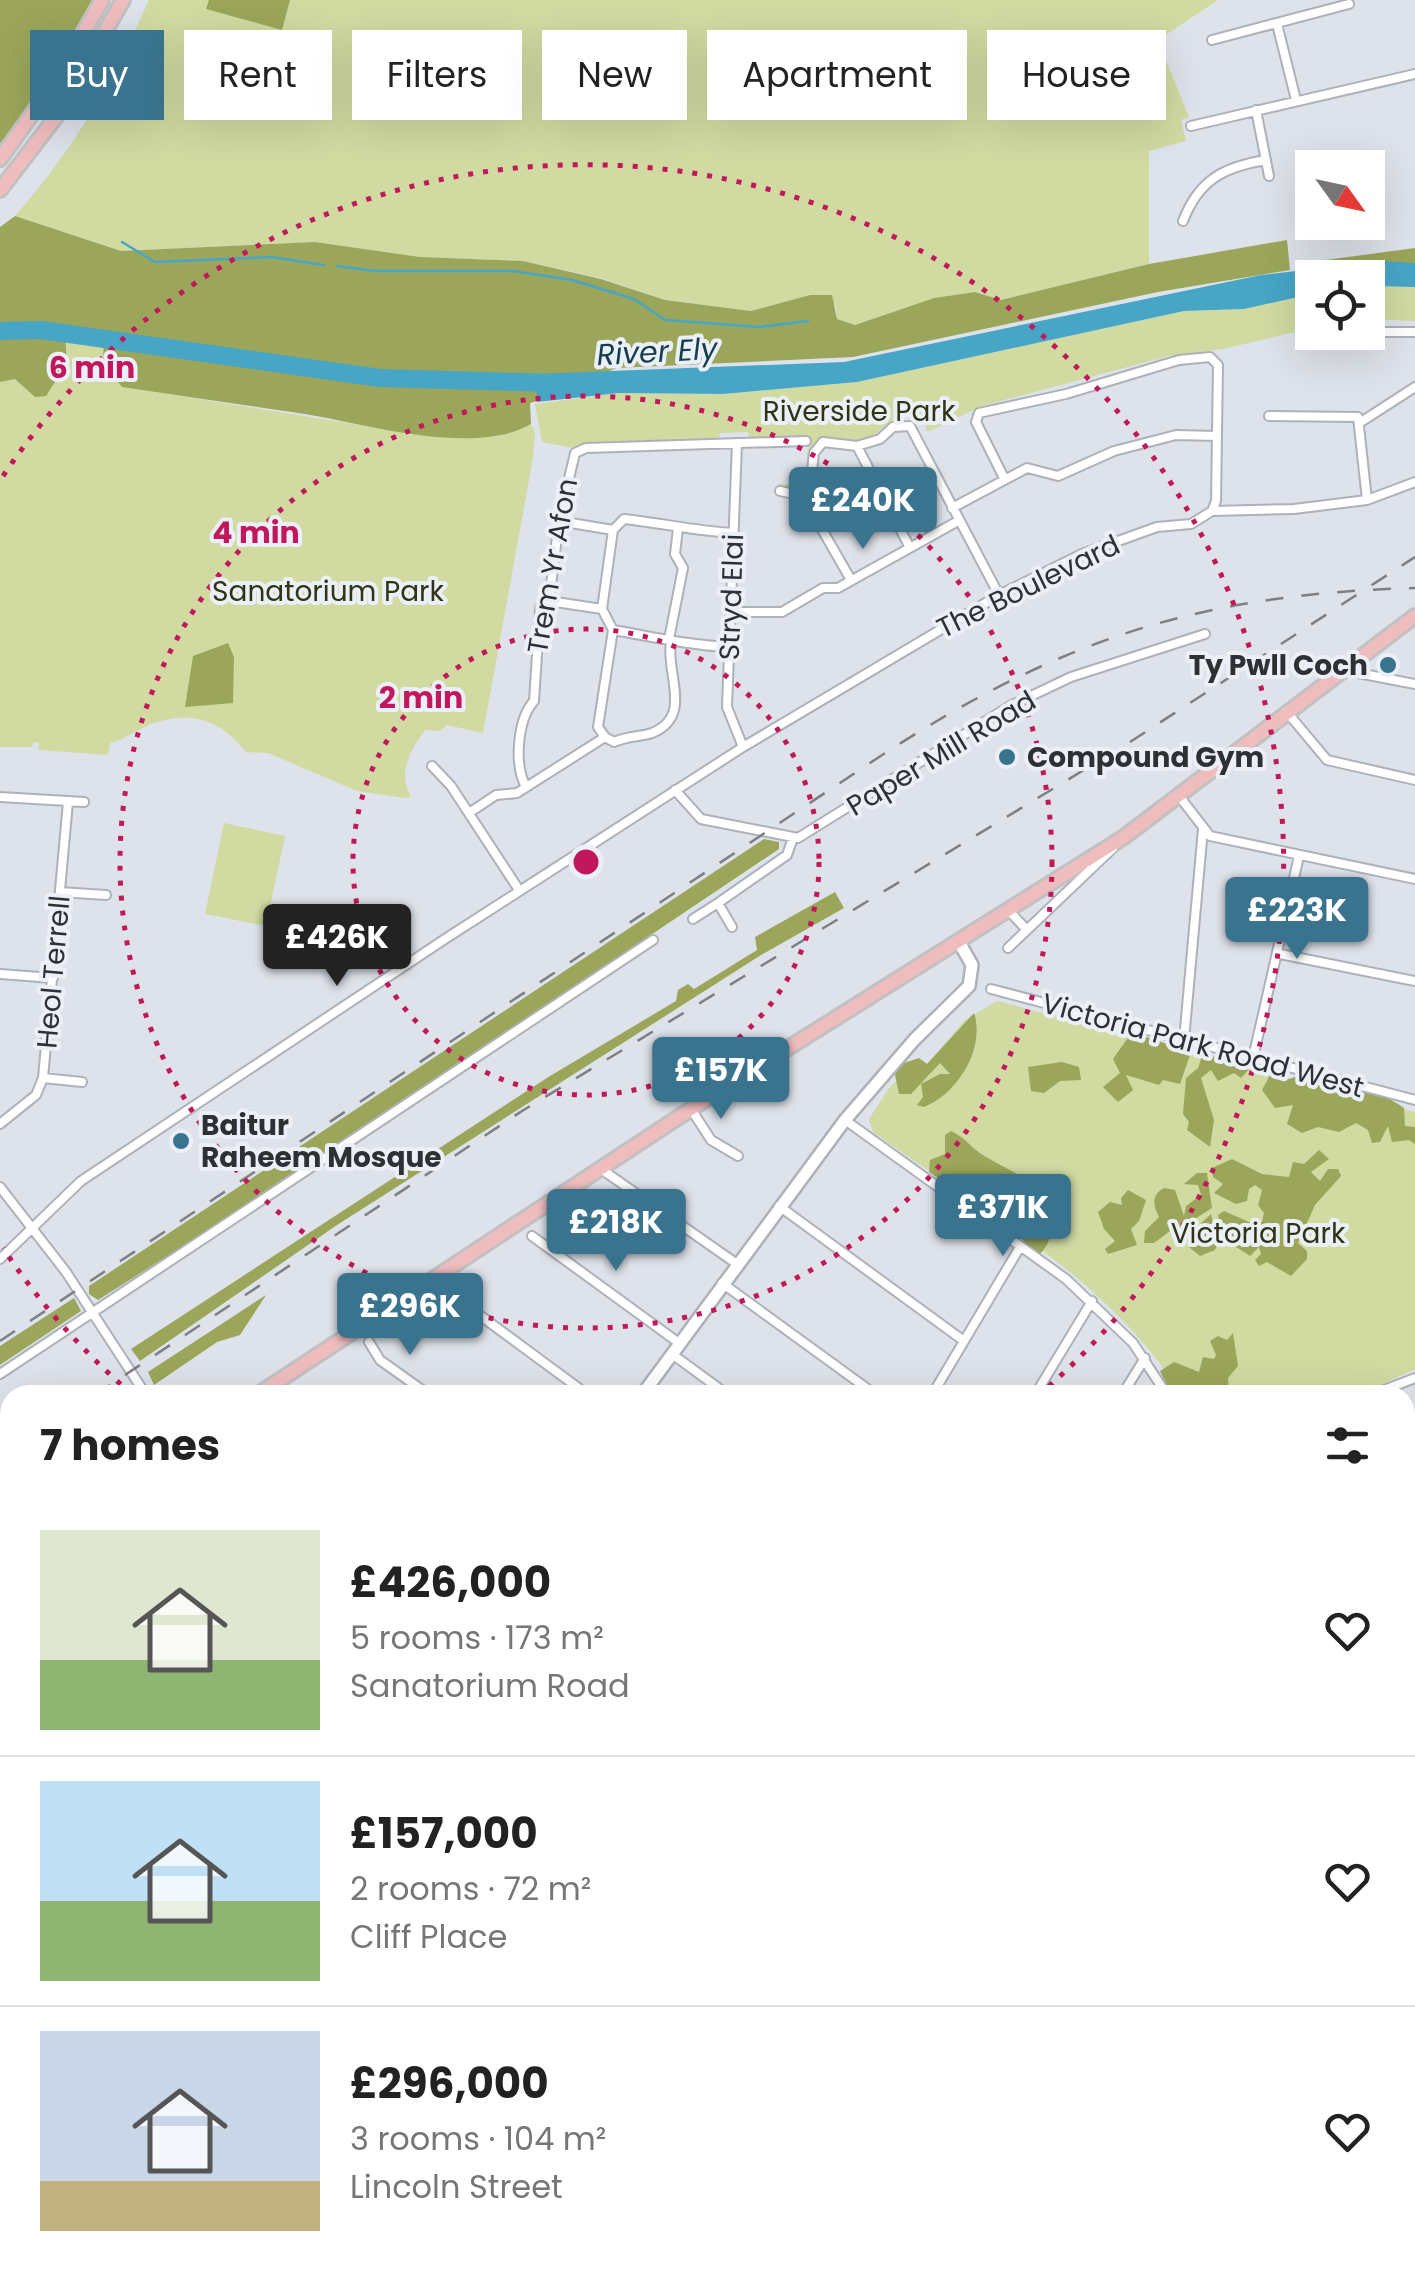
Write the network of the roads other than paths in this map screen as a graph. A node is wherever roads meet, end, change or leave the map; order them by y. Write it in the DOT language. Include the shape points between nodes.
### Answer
graph roads {
  1 [pos="102,0"];
  2 [pos="123,0"];
  3 [pos="1349,4"];
  4 [pos="1277,24"];
  5 [pos="1212,40"];
  6 [pos="1415,74"];
  7 [pos="1296,100"];
  8 [pos="1256,110"];
  9 [pos="1192,126"];
  10 [pos="0,159"];
  11 [pos="1266,160"];
  12 [pos="1196,175"];
  13 [pos="1270,176"];
  14 [pos="1204,182"];
  15 [pos="0,190"];
  16 [pos="1183,221"];
  17 [pos="1385,332"];
  18 [pos="1415,332"];
  19 [pos="1415,387"];
  20 [pos="1269,416"];
  21 [pos="1361,422"];
  22 [pos="1217,436"];
  23 [pos="806,441"];
  24 [pos="737,444"];
  25 [pos="857,446"];
  26 [pos="1004,478"];
  27 [pos="1415,482"];
  28 [pos="780,491"];
  29 [pos="808,497"];
  30 [pos="1367,500"];
  31 [pos="952,508"];
  32 [pos="1212,511"];
  33 [pos="560,521"];
  34 [pos="958,521"];
  35 [pos="678,528"];
  36 [pos="612,530"];
  37 [pos="734,533"];
  38 [pos="909,546"];
  39 [pos="851,580"];
  40 [pos="999,595"];
  41 [pos="549,600"];
  42 [pos="602,610"];
  43 [pos="731,612"];
  44 [pos="1415,616"];
  45 [pos="613,630"];
  46 [pos="1205,634"];
  47 [pos="670,640"];
  48 [pos="730,647"];
  49 [pos="1348,664"];
  50 [pos="1415,684"];
  51 [pos="1286,712"];
  52 [pos="605,737"];
  53 [pos="744,747"];
  54 [pos="432,766"];
  55 [pos="1415,780"];
  56 [pos="526,787"];
  57 [pos="675,790"];
  58 [pos="0,796"];
  59 [pos="1180,796"];
  60 [pos="68,802"];
  61 [pos="84,802"];
  62 [pos="469,813"];
  63 [pos="1204,829"];
  64 [pos="1124,837"];
  65 [pos="793,838"];
  66 [pos="1299,856"];
  67 [pos="1415,879"];
  68 [pos="519,890"];
  69 [pos="60,892"];
  70 [pos="106,896"];
  71 [pos="718,903"];
  72 [pos="1010,911"];
  73 [pos="692,920"];
  74 [pos="732,927"];
  75 [pos="1027,930"];
  76 [pos="652,940"];
  77 [pos="959,942"];
  78 [pos="1008,948"];
  79 [pos="1280,954"];
  80 [pos="623,960"];
  81 [pos="629,969"];
  82 [pos="0,974"];
  83 [pos="53,978"];
  84 [pos="1415,981"];
  85 [pos="992,989"];
  86 [pos="1184,1040"];
  87 [pos="1253,1058"];
  88 [pos="448,1076"];
  89 [pos="44,1078"];
  90 [pos="82,1082"];
  91 [pos="455,1087"];
  92 [pos="1415,1100"];
  93 [pos="690,1109"];
  94 [pos="845,1120"];
  95 [pos="0,1124"];
  96 [pos="738,1156"];
  97 [pos="600,1168"];
  98 [pos="0,1187"];
  99 [pos="266,1196"];
  100 [pos="778,1206"];
  101 [pos="274,1207"];
  102 [pos="32,1227"];
  103 [pos="532,1236"];
  104 [pos="1020,1248"];
  105 [pos="0,1259"];
  106 [pos="736,1264"];
  107 [pos="432,1280"];
  108 [pos="722,1283"];
  109 [pos="1092,1302"];
  110 [pos="92,1312"];
  111 [pos="964,1341"];
  112 [pos="369,1342"];
  113 [pos="676,1349"];
  114 [pos="1145,1358"];
  115 [pos="0,1374"];
  116 [pos="139,1385"];
  117 [pos="272,1385"];
  118 [pos="414,1385"];
  119 [pos="574,1385"];
  120 [pos="649,1385"];
  121 [pos="717,1385"];
  122 [pos="862,1385"];
  123 [pos="938,1385"];
  124 [pos="1041,1385"];
  125 [pos="1128,1385"];
  126 [pos="1161,1385"];
  1 -- 10 [label="main road" via="56,81"];
  2 -- 15 [label="main road" via="56,117"];
  3 -- 4 [label="street"];
  4 -- 5 [label="street"];
  4 -- 7 [label="street"];
  6 -- 7 [label="street"];
  7 -- 8 [label="street"];
  8 -- 9 [label="street"];
  8 -- 11 [label="street"];
  11 -- 13 [label="street"];
  11 -- 14 [label="street"];
  12 -- 14 [label="street"];
  14 -- 16 [label="street"];
  17 -- 18 [label="street"];
  19 -- 21 [label="street"];
  20 -- 21 [label="street" via="1352,414"];
  21 -- 30 [label="street"];
  22 -- 26 [label="street" via="1176,434 1058,476 1030,467"];
  22 -- 26 [label="street" via="1217,362 1178,360 980,413 976,422"];
  22 -- 32 [label="street"];
  23 -- 24 [label="street, Trem Yr Afon"];
  24 -- 33 [label="street, Trem Yr Afon" via="578,450 570,460"];
  24 -- 37 [label="street, Stryd Elai"];
  25 -- 29 [label="street" via="819,445"];
  25 -- 31 [label="street" via="893,427 910,426"];
  25 -- 38 [label="street"];
  26 -- 31 [label="street"];
  27 -- 30 [label="street, The Boulevard"];
  28 -- 29 [label="street"];
  29 -- 39 [label="street"];
  30 -- 32 [label="street, The Boulevard"];
  31 -- 34 [label="street"];
  32 -- 40 [label="street, The Boulevard" via="1190,524 1157,527 1082,554"];
  33 -- 36 [label="street"];
  33 -- 41 [label="street, Trem Yr Afon"];
  34 -- 38 [label="street"];
  34 -- 40 [label="street"];
  35 -- 36 [label="street" via="624,519"];
  35 -- 37 [label="street"];
  35 -- 47 [label="street" via="675,554 683,568"];
  36 -- 42 [label="street"];
  37 -- 43 [label="street, Stryd Elai"];
  38 -- 39 [label="street"];
  39 -- 43 [label="street" via="786,610"];
  40 -- 53 [label="street, The Boulevard"];
  41 -- 42 [label="street"];
  41 -- 56 [label="street, Trem Yr Afon" via="540,608 534,701 523,723 518,771"];
  42 -- 45 [label="street"];
  43 -- 48 [label="street, Stryd Elai"];
  44 -- 49 [label="main road"];
  45 -- 47 [label="street"];
  45 -- 52 [label="street" via="598,727"];
  46 -- 65 [label="street, Paper Mill Road" via="1071,677 1010,706 814,832"];
  47 -- 48 [label="street"];
  47 -- 52 [label="street" via="672,718 651,733 614,742"];
  48 -- 53 [label="street, Stryd Elai" via="728,713"];
  49 -- 50 [label="street" via="1358,673"];
  49 -- 51 [label="main road"];
  51 -- 55 [label="street" via="1327,760"];
  51 -- 59 [label="main road"];
  52 -- 56 [label="street"];
  53 -- 57 [label="street, The Boulevard"];
  54 -- 62 [label="street"];
  56 -- 62 [label="street" via="496,795"];
  57 -- 65 [label="street" via="701,819"];
  57 -- 68 [label="street, The Boulevard"];
  58 -- 60 [label="street"];
  59 -- 63 [label="street"];
  59 -- 64 [label="main road"];
  60 -- 61 [label="street"];
  60 -- 69 [label="street, Heol Terrell"];
  62 -- 68 [label="street"];
  63 -- 66 [label="street" via="1210,836"];
  63 -- 86 [label="street"];
  64 -- 72 [label="main road"];
  64 -- 75 [label="street"];
  65 -- 71 [label="street" via="788,855"];
  66 -- 67 [label="street"];
  66 -- 79 [label="street"];
  68 -- 102 [label="street, The Boulevard" via="81,1182"];
  69 -- 70 [label="street"];
  69 -- 83 [label="street, Heol Terrell"];
  71 -- 73 [label="street"];
  71 -- 74 [label="street"];
  72 -- 75 [label="street"];
  72 -- 77 [label="main road"];
  75 -- 78 [label="street"];
  76 -- 80 [label="street"];
  77 -- 93 [label="main road"];
  77 -- 94 [label="street" via="973,971 969,986"];
  79 -- 84 [label="street"];
  79 -- 87 [label="street"];
  80 -- 81 [label="street"];
  80 -- 88 [label="street"];
  82 -- 83 [label="street"];
  83 -- 89 [label="street, Heol Terrell"];
  85 -- 86 [label="street, Victoria Park Road West"];
  86 -- 87 [label="street, Victoria Park Road West"];
  87 -- 92 [label="street, Victoria Park Road West"];
  88 -- 91 [label="street"];
  88 -- 99 [label="street"];
  89 -- 90 [label="street"];
  89 -- 95 [label="street, Heol Terrell" via="36,1095"];
  93 -- 96 [label="street" via="711,1140"];
  93 -- 97 [label="main road"];
  94 -- 100 [label="street"];
  94 -- 104 [label="street"];
  97 -- 106 [label="street"];
  97 -- 107 [label="main road"];
  98 -- 102 [label="street"];
  99 -- 101 [label="street"];
  99 -- 110 [label="street"];
  100 -- 106 [label="street"];
  100 -- 111 [label="street"];
  102 -- 105 [label="street, The Boulevard"];
  102 -- 110 [label="street"];
  103 -- 113 [label="street"];
  104 -- 109 [label="street"];
  104 -- 111 [label="street"];
  106 -- 108 [label="street"];
  107 -- 117 [label="main road"];
  107 -- 119 [label="street"];
  108 -- 113 [label="street"];
  108 -- 122 [label="street"];
  109 -- 114 [label="street"];
  109 -- 124 [label="street"];
  110 -- 115 [label="street"];
  110 -- 116 [label="street"];
  111 -- 123 [label="street"];
  112 -- 118 [label="street" via="380,1360"];
  113 -- 120 [label="street"];
  113 -- 121 [label="street"];
  114 -- 125 [label="street"];
  114 -- 126 [label="street"];
}
